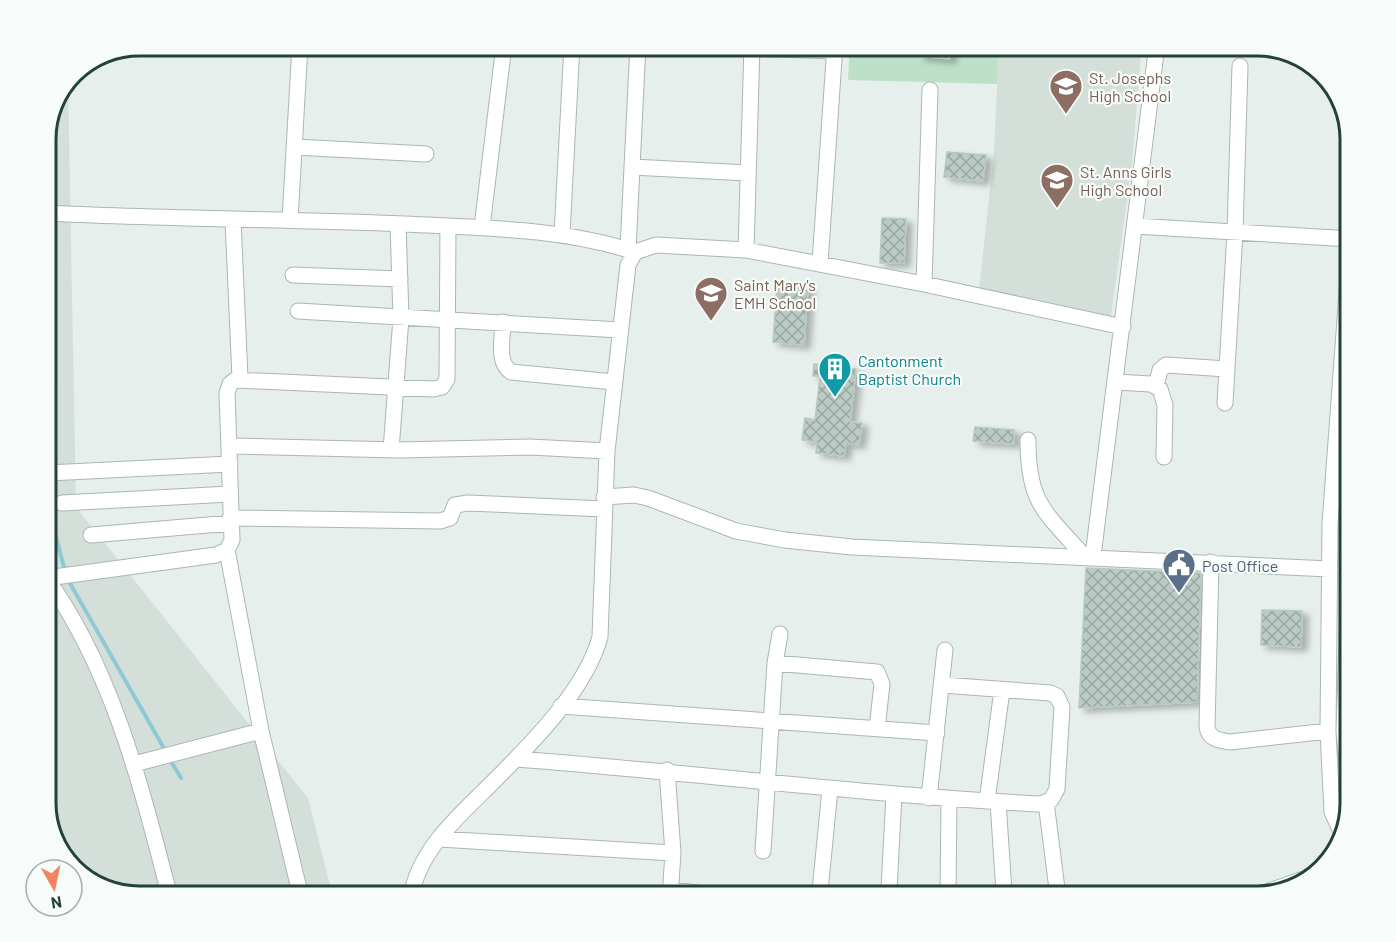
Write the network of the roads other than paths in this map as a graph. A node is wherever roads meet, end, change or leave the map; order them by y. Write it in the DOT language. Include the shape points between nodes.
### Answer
graph roads {
  1 [pos="299,56"];
  2 [pos="503,56"];
  3 [pos="571,56"];
  4 [pos="637,56"];
  5 [pos="752,56"];
  6 [pos="833,56"];
  7 [pos="1155,56"];
  8 [pos="1240,66"];
  9 [pos="930,90"];
  10 [pos="295,147"];
  11 [pos="426,153"];
  12 [pos="632,167"];
  13 [pos="748,172"];
  14 [pos="56,213"];
  15 [pos="233,220"];
  16 [pos="290,220"];
  17 [pos="398,224"];
  18 [pos="448,226"];
  19 [pos="1135,226"];
  20 [pos="482,227"];
  21 [pos="1236,232"];
  22 [pos="562,234"];
  23 [pos="1340,237"];
  24 [pos="631,250"];
  25 [pos="746,250"];
  26 [pos="820,263"];
  27 [pos="293,275"];
  28 [pos="400,279"];
  29 [pos="924,284"];
  30 [pos="298,311"];
  31 [pos="401,318"];
  32 [pos="448,320"];
  33 [pos="503,322"];
  34 [pos="1123,327"];
  35 [pos="620,330"];
  36 [pos="1227,369"];
  37 [pos="240,378"];
  38 [pos="614,382"];
  39 [pos="1115,382"];
  40 [pos="396,386"];
  41 [pos="1156,386"];
  42 [pos="1340,390"];
  43 [pos="1225,403"];
  44 [pos="1028,440"];
  45 [pos="230,446"];
  46 [pos="391,450"];
  47 [pos="607,451"];
  48 [pos="1164,457"];
  49 [pos="230,464"];
  50 [pos="56,473"];
  51 [pos="230,494"];
  52 [pos="62,503"];
  53 [pos="604,503"];
  54 [pos="230,521"];
  55 [pos="1340,527"];
  56 [pos="1330,529"];
  57 [pos="91,535"];
  58 [pos="227,550"];
  59 [pos="1088,556"];
  60 [pos="1211,562"];
  61 [pos="1330,569"];
  62 [pos="56,576"];
  63 [pos="56,588"];
  64 [pos="1340,621"];
  65 [pos="1329,622"];
  66 [pos="780,634"];
  67 [pos="945,650"];
  68 [pos="775,663"];
  69 [pos="943,685"];
  70 [pos="1002,690"];
  71 [pos="561,706"];
  72 [pos="772,721"];
  73 [pos="877,729"];
  74 [pos="261,731"];
  75 [pos="1328,731"];
  76 [pos="937,733"];
  77 [pos="516,759"];
  78 [pos="134,764"];
  79 [pos="667,770"];
  80 [pos="768,783"];
  81 [pos="830,789"];
  82 [pos="894,795"];
  83 [pos="929,798"];
  84 [pos="949,799"];
  85 [pos="992,801"];
  86 [pos="1046,802"];
  87 [pos="1338,825"];
  88 [pos="439,839"];
  89 [pos="763,851"];
  90 [pos="673,853"];
  91 [pos="167,886"];
  92 [pos="298,886"];
  93 [pos="415,886"];
  94 [pos="671,886"];
  95 [pos="820,886"];
  96 [pos="889,886"];
  97 [pos="948,886"];
  98 [pos="1004,886"];
  99 [pos="1057,886"];
  1 -- 10 [label="street"];
  2 -- 20 [label="street"];
  3 -- 22 [label="street"];
  4 -- 12 [label="street"];
  5 -- 13 [label="street"];
  6 -- 26 [label="street"];
  7 -- 19 [label="street" via="1139,147"];
  8 -- 21 [label="street"];
  9 -- 29 [label="street"];
  10 -- 11 [label="street"];
  10 -- 16 [label="street"];
  12 -- 13 [label="street"];
  12 -- 24 [label="street"];
  13 -- 25 [label="street"];
  14 -- 15 [label="street"];
  15 -- 16 [label="street"];
  15 -- 37 [label="street"];
  16 -- 17 [label="street"];
  17 -- 18 [label="street"];
  17 -- 28 [label="street"];
  18 -- 20 [label="street"];
  18 -- 32 [label="street"];
  19 -- 21 [label="street"];
  19 -- 34 [label="street" via="1125,256"];
  20 -- 22 [label="street"];
  21 -- 23 [label="street"];
  21 -- 36 [label="street"];
  22 -- 24 [label="street"];
  24 -- 25 [label="street" via="656,245"];
  24 -- 35 [label="street"];
  25 -- 26 [label="street"];
  26 -- 29 [label="street"];
  27 -- 28 [label="street"];
  28 -- 31 [label="street"];
  29 -- 34 [label="street"];
  30 -- 31 [label="street"];
  31 -- 32 [label="street"];
  31 -- 40 [label="street"];
  32 -- 33 [label="street"];
  32 -- 40 [label="street" via="445,384 433,389"];
  33 -- 35 [label="street"];
  33 -- 38 [label="street" via="502,358 511,372"];
  34 -- 39 [label="street"];
  35 -- 38 [label="street"];
  36 -- 41 [label="street" via="1166,365 1161,368"];
  36 -- 43 [label="street"];
  37 -- 40 [label="street"];
  37 -- 45 [label="street" via="228,388"];
  38 -- 47 [label="street"];
  39 -- 41 [label="street"];
  39 -- 59 [label="street"];
  40 -- 46 [label="street"];
  41 -- 48 [label="street" via="1165,405"];
  42 -- 56 [label="street"];
  44 -- 59 [label="street" via="1028,472 1037,500"];
  45 -- 46 [label="street"];
  45 -- 49 [label="street"];
  46 -- 47 [label="street" via="466,447"];
  47 -- 53 [label="street"];
  49 -- 50 [label="street"];
  49 -- 51 [label="street"];
  51 -- 52 [label="street"];
  51 -- 54 [label="street"];
  53 -- 54 [label="street" via="468,503 455,505 450,518 440,521"];
  53 -- 59 [label="street" via="634,495 736,531 785,540"];
  53 -- 71 [label="street" via="600,637 595,658"];
  54 -- 57 [label="street"];
  54 -- 58 [label="street" via="232,540"];
  55 -- 56 [label="street"];
  56 -- 61 [label="street"];
  58 -- 62 [label="street" via="216,555"];
  58 -- 74 [label="street"];
  59 -- 60 [label="street"];
  60 -- 61 [label="street"];
  60 -- 75 [label="street" via="1210,735 1230,742"];
  61 -- 65 [label="street"];
  63 -- 78 [label="street" via="107,688"];
  64 -- 65 [label="street"];
  65 -- 75 [label="street"];
  66 -- 68 [label="street"];
  67 -- 69 [label="street"];
  68 -- 72 [label="street"];
  68 -- 73 [label="street" via="877,672 882,684"];
  69 -- 70 [label="street"];
  69 -- 76 [label="street"];
  70 -- 85 [label="street"];
  70 -- 86 [label="street" via="1050,693 1060,701 1057,789"];
  71 -- 72 [label="street"];
  71 -- 77 [label="street"];
  72 -- 73 [label="street"];
  72 -- 80 [label="street"];
  73 -- 76 [label="street"];
  74 -- 78 [label="street"];
  74 -- 92 [label="street"];
  75 -- 87 [label="street" via="1332,812"];
  76 -- 83 [label="street"];
  77 -- 79 [label="street"];
  77 -- 88 [label="street"];
  78 -- 91 [label="street"];
  79 -- 80 [label="street"];
  79 -- 90 [label="street"];
  80 -- 81 [label="street"];
  80 -- 89 [label="street"];
  81 -- 82 [label="street"];
  81 -- 95 [label="street"];
  82 -- 83 [label="street"];
  82 -- 96 [label="street"];
  83 -- 84 [label="street"];
  84 -- 85 [label="street"];
  84 -- 97 [label="street"];
  85 -- 86 [label="street"];
  85 -- 98 [label="street"];
  86 -- 99 [label="street"];
  88 -- 90 [label="street"];
  88 -- 93 [label="street" via="423,863"];
  90 -- 94 [label="street"];
}
